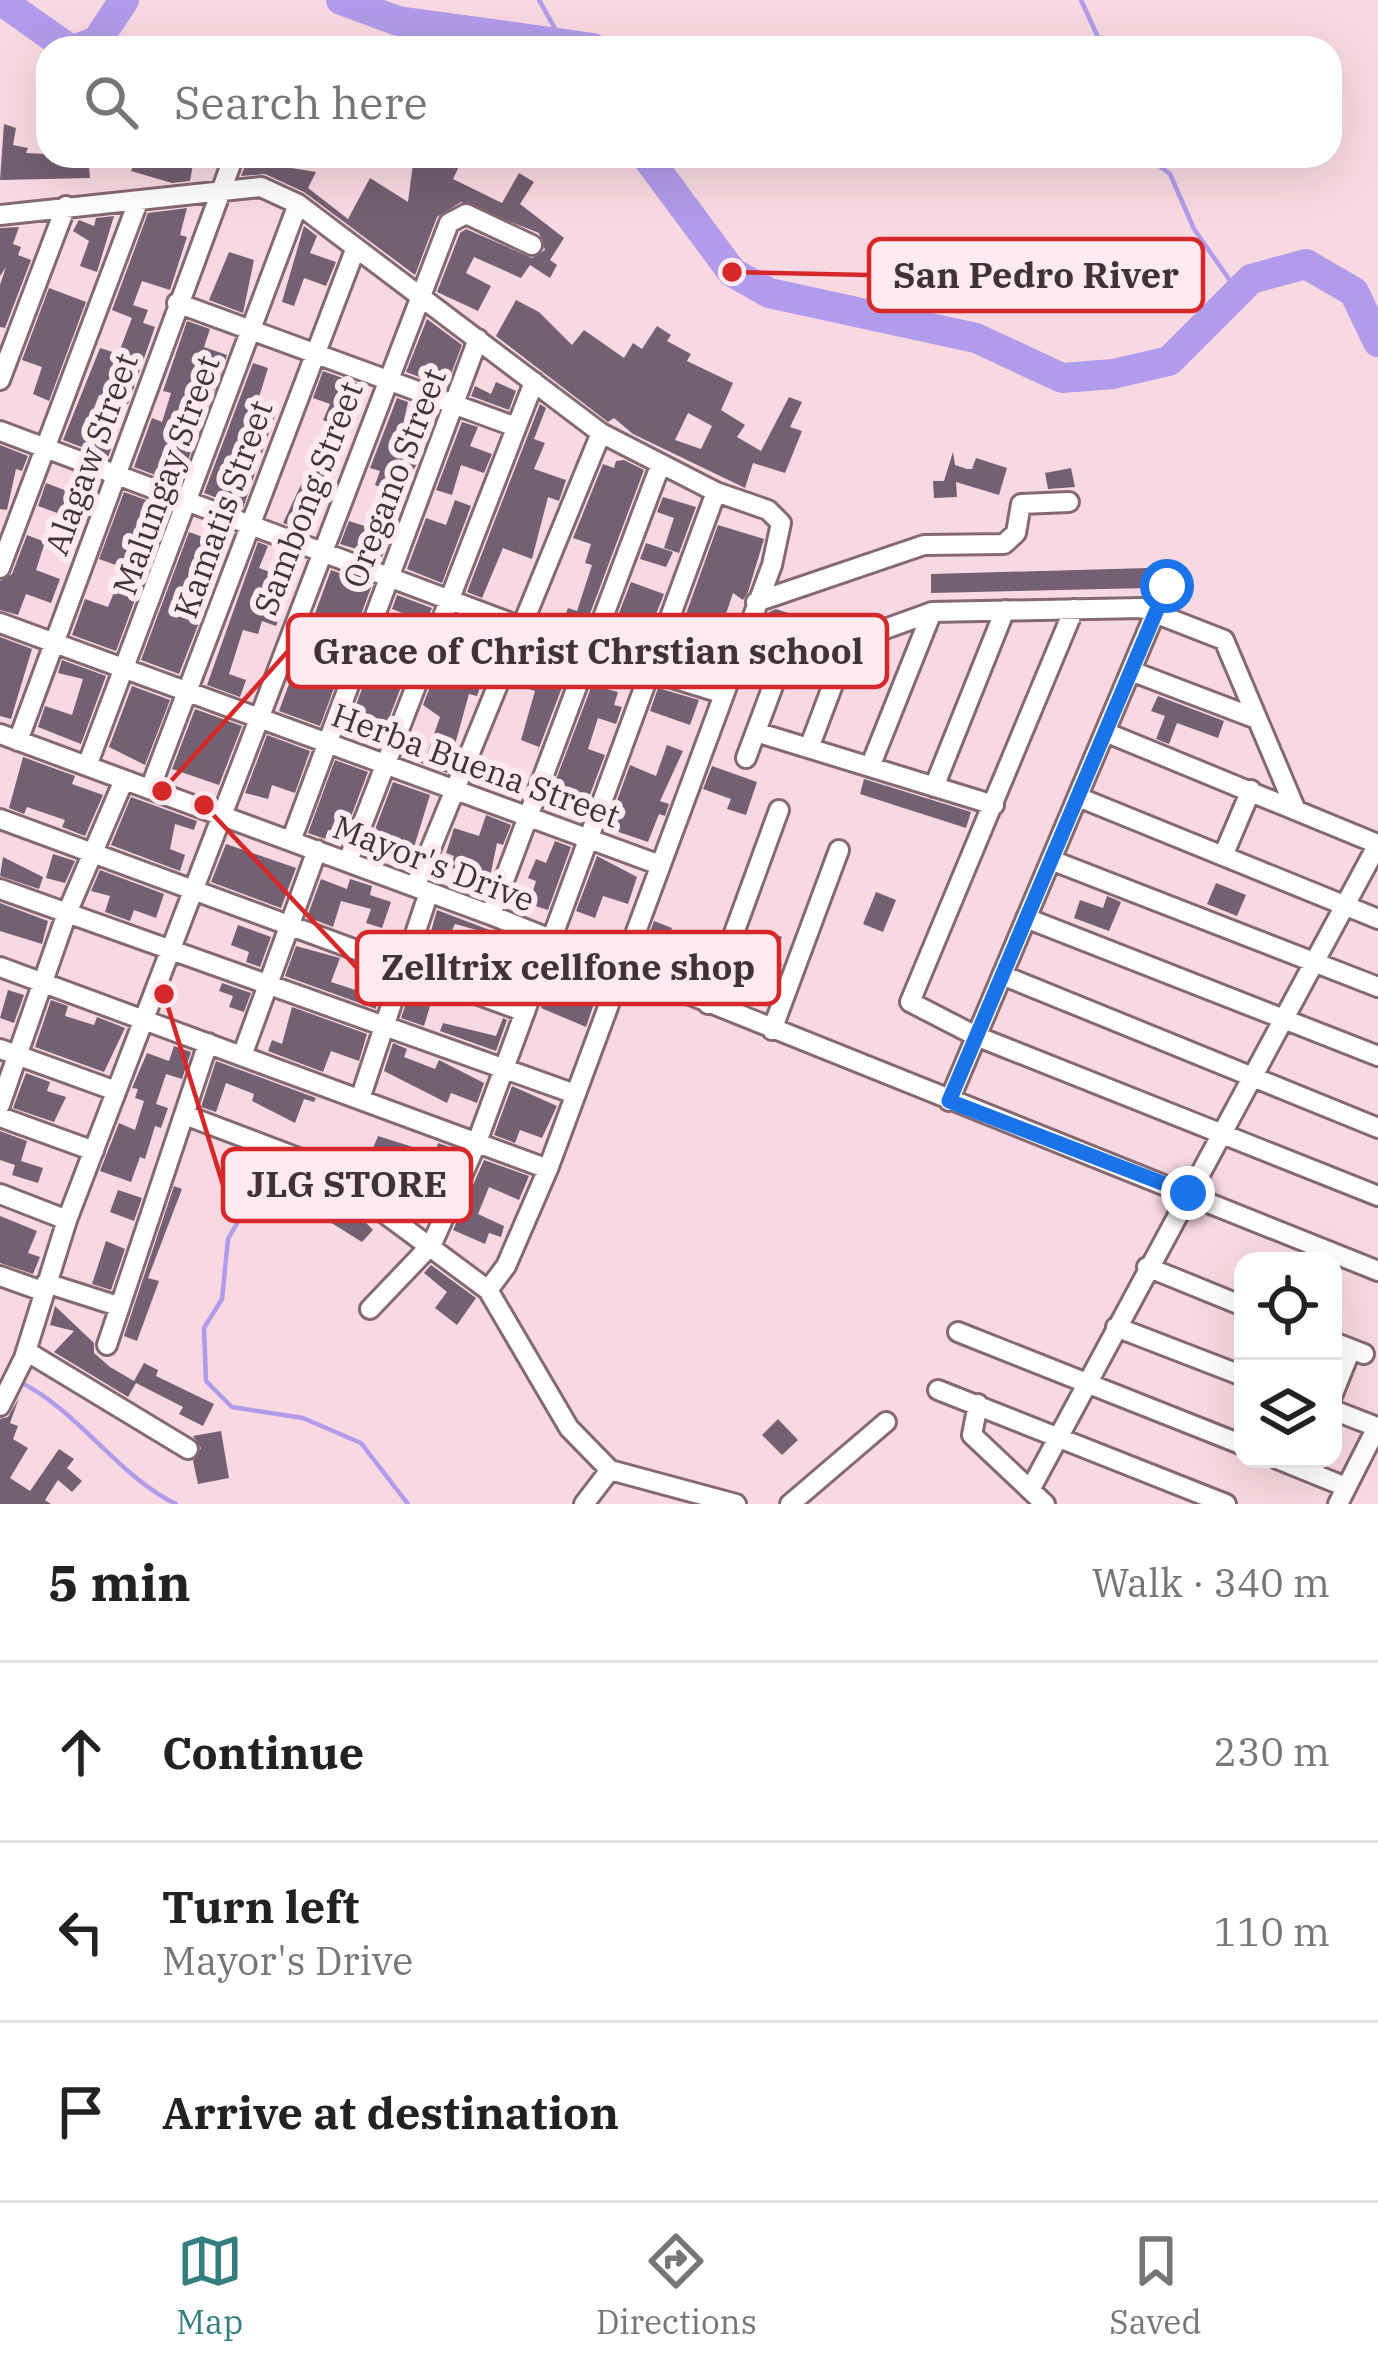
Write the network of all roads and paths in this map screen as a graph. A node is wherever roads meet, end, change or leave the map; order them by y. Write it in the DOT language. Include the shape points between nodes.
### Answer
graph roads {
  1 [pos="229,168"];
  2 [pos="219,189"];
  3 [pos="138,202"];
  4 [pos="298,204"];
  5 [pos="66,206"];
  6 [pos="0,215"];
  7 [pos="532,245"];
  8 [pos="355,250"];
  9 [pos="418,296"];
  10 [pos="177,303"];
  11 [pos="252,328"];
  12 [pos="478,339"];
  13 [pos="314,349"];
  14 [pos="385,378"];
  15 [pos="0,380"];
  16 [pos="534,382"];
  17 [pos="454,404"];
  18 [pos="516,427"];
  19 [pos="0,430"];
  20 [pos="601,433"];
  21 [pos="46,447"];
  22 [pos="660,466"];
  23 [pos="116,473"];
  24 [pos="716,492"];
  25 [pos="188,500"];
  26 [pos="1069,502"];
  27 [pos="252,523"];
  28 [pos="320,548"];
  29 [pos="0,568"];
  30 [pos="390,574"];
  31 [pos="1167,586"];
  32 [pos="449,595"];
  33 [pos="756,602"];
  34 [pos="1074,609"];
  35 [pos="1005,610"];
  36 [pos="932,612"];
  37 [pos="1156,612"];
  38 [pos="0,623"];
  39 [pos="519,624"];
  40 [pos="849,642"];
  41 [pos="54,643"];
  42 [pos="588,652"];
  43 [pos="126,667"];
  44 [pos="650,670"];
  45 [pos="1131,671"];
  46 [pos="187,691"];
  47 [pos="724,694"];
  48 [pos="257,716"];
  49 [pos="1257,719"];
  50 [pos="756,732"];
  51 [pos="1105,732"];
  52 [pos="5,738"];
  53 [pos="327,742"];
  54 [pos="809,748"];
  55 [pos="746,758"];
  56 [pos="383,765"];
  57 [pos="87,766"];
  58 [pos="870,767"];
  59 [pos="124,780"];
  60 [pos="934,787"];
  61 [pos="149,789"];
  62 [pos="1251,790"];
  63 [pos="457,792"];
  64 [pos="1078,797"];
  65 [pos="994,805"];
  66 [pos="1295,808"];
  67 [pos="779,810"];
  68 [pos="220,816"];
  69 [pos="527,817"];
  70 [pos="0,819"];
  71 [pos="589,837"];
  72 [pos="291,841"];
  73 [pos="1376,844"];
  74 [pos="317,850"];
  75 [pos="839,850"];
  76 [pos="96,853"];
  77 [pos="1223,856"];
  78 [pos="1051,860"];
  79 [pos="348,861"];
  80 [pos="660,865"];
  81 [pos="0,889"];
  82 [pos="422,889"];
  83 [pos="192,890"];
  84 [pos="1342,904"];
  85 [pos="67,913"];
  86 [pos="491,915"];
  87 [pos="1027,918"];
  88 [pos="1378,919"];
  89 [pos="289,927"];
  90 [pos="551,940"];
  91 [pos="170,950"];
  92 [pos="1312,962"];
  93 [pos="0,967"];
  94 [pos="404,967"];
  95 [pos="619,969"];
  96 [pos="1002,975"];
  97 [pos="41,982"];
  98 [pos="267,986"];
  99 [pos="1378,987"];
  100 [pos="708,1004"];
  101 [pos="525,1012"];
  102 [pos="1282,1018"];
  103 [pos="144,1020"];
  104 [pos="384,1028"];
  105 [pos="772,1030"];
  106 [pos="976,1036"];
  107 [pos="208,1043"];
  108 [pos="8,1052"];
  109 [pos="242,1056"];
  110 [pos="1378,1056"];
  111 [pos="506,1067"];
  112 [pos="1250,1078"];
  113 [pos="116,1091"];
  114 [pos="575,1094"];
  115 [pos="360,1099"];
  116 [pos="949,1101"];
  117 [pos="0,1105"];
  118 [pos="185,1115"];
  119 [pos="0,1117"];
  120 [pos="1378,1128"];
  121 [pos="1220,1135"];
  122 [pos="477,1142"];
  123 [pos="94,1151"];
  124 [pos="548,1168"];
  125 [pos="1188,1193"];
  126 [pos="0,1194"];
  127 [pos="1378,1196"];
  128 [pos="67,1220"];
  129 [pos="432,1244"];
  130 [pos="1148,1268"];
  131 [pos="1378,1270"];
  132 [pos="0,1276"];
  133 [pos="44,1287"];
  134 [pos="488,1291"];
  135 [pos="1234,1302"];
  136 [pos="118,1306"];
  137 [pos="370,1309"];
  138 [pos="1116,1327"];
  139 [pos="958,1332"];
  140 [pos="107,1345"];
  141 [pos="25,1354"];
  142 [pos="1234,1373"];
  143 [pos="1087,1382"];
  144 [pos="938,1390"];
  145 [pos="3,1400"];
  146 [pos="978,1404"];
  147 [pos="1342,1413"];
  148 [pos="886,1422"];
  149 [pos="1059,1436"];
  150 [pos="1234,1441"];
  151 [pos="188,1449"];
  152 [pos="1293,1468"];
  153 [pos="610,1470"];
  154 [pos="1342,1495"];
  155 [pos="1042,1500"];
  156 [pos="584,1504"];
  157 [pos="736,1504"];
  158 [pos="790,1504"];
  159 [pos="1226,1504"];
  1 -- 2 [label="street, Alagaw Street"];
  2 -- 3 [label="street"];
  2 -- 4 [label="street" via="261,188"];
  2 -- 10 [label="street, Alagaw Street"];
  3 -- 5 [label="street"];
  3 -- 21 [label="street"];
  4 -- 8 [label="street"];
  4 -- 11 [label="street, Malungay Street"];
  5 -- 6 [label="street"];
  5 -- 15 [label="street"];
  7 -- 9 [label="street, Sambong Street" via="456,215"];
  8 -- 9 [label="street"];
  8 -- 13 [label="street, Kamatis Street"];
  9 -- 12 [label="street"];
  9 -- 14 [label="street, Sambong Street"];
  10 -- 11 [label="street"];
  10 -- 23 [label="street, Alagaw Street"];
  11 -- 13 [label="street"];
  11 -- 25 [label="street, Malungay Street"];
  12 -- 16 [label="street"];
  12 -- 17 [label="street, Oregano Street"];
  13 -- 14 [label="street"];
  13 -- 27 [label="street, Kamatis Street"];
  14 -- 17 [label="street"];
  14 -- 28 [label="street, Sambong Street"];
  16 -- 18 [label="street"];
  16 -- 20 [label="street"];
  17 -- 18 [label="street"];
  17 -- 30 [label="street, Oregano Street"];
  18 -- 32 [label="street"];
  19 -- 21 [label="street"];
  20 -- 22 [label="street"];
  20 -- 39 [label="street"];
  21 -- 23 [label="street"];
  21 -- 29 [label="street"];
  22 -- 24 [label="street"];
  22 -- 42 [label="street"];
  23 -- 25 [label="street"];
  23 -- 41 [label="street, Alagaw Street"];
  24 -- 33 [label="street" via="782,523"];
  24 -- 44 [label="street"];
  25 -- 27 [label="street"];
  25 -- 43 [label="street, Malungay Street"];
  26 -- 33 [label="street" via="1021,504 1016,532 1004,544 924,545"];
  27 -- 28 [label="street"];
  27 -- 46 [label="street, Kamatis Street"];
  28 -- 30 [label="street"];
  28 -- 48 [label="street, Sambong Street"];
  30 -- 32 [label="street"];
  30 -- 53 [label="street, Oregano Street"];
  31 -- 37 [label="street"];
  32 -- 39 [label="street"];
  32 -- 56 [label="street"];
  33 -- 47 [label="street"];
  34 -- 35 [label="street"];
  34 -- 37 [label="street"];
  34 -- 65 [label="street"];
  35 -- 36 [label="street"];
  35 -- 60 [label="street"];
  36 -- 40 [label="street"];
  36 -- 58 [label="street"];
  37 -- 45 [label="street"];
  37 -- 49 [label="street" via="1224,640"];
  38 -- 41 [label="street, Herba Buena Street"];
  39 -- 42 [label="street"];
  39 -- 63 [label="street"];
  40 -- 50 [label="street" via="780,667"];
  40 -- 54 [label="street"];
  41 -- 43 [label="street, Herba Buena Street"];
  41 -- 52 [label="street, Alagaw Street"];
  42 -- 44 [label="street"];
  42 -- 69 [label="street"];
  43 -- 46 [label="street, Herba Buena Street"];
  43 -- 57 [label="street, Malungay Street"];
  44 -- 47 [label="street"];
  44 -- 71 [label="street"];
  45 -- 49 [label="street"];
  45 -- 51 [label="street"];
  46 -- 48 [label="street, Herba Buena Street"];
  46 -- 61 [label="street, Kamatis Street"];
  47 -- 80 [label="street"];
  48 -- 53 [label="street, Herba Buena Street"];
  48 -- 68 [label="street, Sambong Street"];
  49 -- 66 [label="street"];
  50 -- 54 [label="street"];
  50 -- 55 [label="street"];
  51 -- 62 [label="street"];
  51 -- 64 [label="street"];
  52 -- 57 [label="street, Mayor's Drive"];
  53 -- 56 [label="street, Herba Buena Street"];
  53 -- 72 [label="street, Oregano Street"];
  54 -- 58 [label="street"];
  56 -- 63 [label="street, Herba Buena Street"];
  56 -- 79 [label="street"];
  57 -- 59 [label="street, Mayor's Drive"];
  58 -- 60 [label="street"];
  59 -- 61 [label="street, Mayor's Drive"];
  59 -- 76 [label="street"];
  60 -- 65 [label="street"];
  61 -- 68 [label="street, Mayor's Drive"];
  62 -- 66 [label="street"];
  62 -- 77 [label="street"];
  63 -- 69 [label="street, Herba Buena Street"];
  63 -- 82 [label="street"];
  64 -- 77 [label="street"];
  64 -- 78 [label="street"];
  65 -- 106 [label="street" via="910,1002"];
  66 -- 73 [label="street"];
  67 -- 100 [label="street"];
  68 -- 72 [label="street, Mayor's Drive"];
  68 -- 83 [label="street, Sambong Street"];
  69 -- 71 [label="street, Herba Buena Street"];
  69 -- 86 [label="street"];
  70 -- 76 [label="street"];
  71 -- 80 [label="street, Herba Buena Street"];
  71 -- 90 [label="street"];
  72 -- 74 [label="street, Mayor's Drive"];
  73 -- 84 [label="street"];
  74 -- 79 [label="street, Mayor's Drive"];
  74 -- 89 [label="street"];
  75 -- 105 [label="street"];
  76 -- 83 [label="street"];
  76 -- 85 [label="street"];
  77 -- 84 [label="street"];
  78 -- 87 [label="street"];
  78 -- 92 [label="street"];
  79 -- 82 [label="street, Mayor's Drive"];
  80 -- 95 [label="street"];
  81 -- 85 [label="street"];
  82 -- 86 [label="street, Mayor's Drive"];
  82 -- 94 [label="street"];
  83 -- 89 [label="street"];
  83 -- 91 [label="street, Sambong Street"];
  84 -- 88 [label="street"];
  84 -- 92 [label="street"];
  85 -- 91 [label="street"];
  85 -- 97 [label="street"];
  86 -- 90 [label="street, Mayor's Drive"];
  87 -- 96 [label="street"];
  87 -- 102 [label="street"];
  89 -- 94 [label="street"];
  89 -- 98 [label="street"];
  90 -- 95 [label="street, Mayor's Drive"];
  90 -- 101 [label="street"];
  91 -- 98 [label="street"];
  91 -- 103 [label="street, Sambong Street"];
  92 -- 99 [label="street"];
  92 -- 102 [label="street"];
  93 -- 97 [label="street"];
  94 -- 101 [label="street"];
  94 -- 104 [label="street"];
  95 -- 100 [label="street, Mayor's Drive"];
  95 -- 114 [label="street"];
  96 -- 106 [label="street"];
  96 -- 112 [label="street"];
  97 -- 103 [label="street"];
  97 -- 108 [label="street"];
  98 -- 104 [label="street"];
  98 -- 109 [label="street"];
  100 -- 105 [label="street, Mayor's Drive"];
  101 -- 111 [label="street"];
  102 -- 110 [label="street"];
  102 -- 112 [label="street"];
  103 -- 107 [label="street"];
  103 -- 113 [label="street, Sambong Street"];
  104 -- 111 [label="street"];
  104 -- 115 [label="street"];
  105 -- 116 [label="street, Mayor's Drive"];
  106 -- 116 [label="street"];
  106 -- 121 [label="street"];
  107 -- 109 [label="street"];
  107 -- 118 [label="street"];
  108 -- 113 [label="street"];
  108 -- 117 [label="street"];
  109 -- 115 [label="street"];
  111 -- 114 [label="street"];
  111 -- 122 [label="street"];
  112 -- 120 [label="street"];
  112 -- 121 [label="street"];
  113 -- 123 [label="street, Sambong Street"];
  114 -- 124 [label="street"];
  115 -- 122 [label="street"];
  116 -- 125 [label="street, Mayor's Drive"];
  118 -- 129 [label="street" via="303,1156"];
  118 -- 136 [label="street"];
  119 -- 123 [label="street"];
  121 -- 125 [label="street"];
  121 -- 127 [label="street"];
  122 -- 124 [label="street"];
  122 -- 129 [label="street"];
  123 -- 128 [label="street, Sambong Street"];
  124 -- 134 [label="street"];
  125 -- 130 [label="street"];
  125 -- 131 [label="street, Mayor's Drive"];
  126 -- 128 [label="street"];
  128 -- 133 [label="street, Sambong Street"];
  129 -- 134 [label="street"];
  129 -- 137 [label="street"];
  130 -- 135 [label="street"];
  130 -- 138 [label="street"];
  132 -- 133 [label="street"];
  133 -- 136 [label="street"];
  133 -- 141 [label="street, Sambong Street"];
  134 -- 153 [label="street" via="568,1428"];
  136 -- 140 [label="street"];
  138 -- 142 [label="street"];
  138 -- 143 [label="street"];
  139 -- 143 [label="street"];
  141 -- 145 [label="street, Sambong Street"];
  141 -- 151 [label="street"];
  143 -- 149 [label="street"];
  143 -- 150 [label="street"];
  144 -- 146 [label="street"];
  146 -- 149 [label="street"];
  146 -- 155 [label="street" via="972,1435"];
  147 -- 154 [label="street" via="1377,1427"];
  148 -- 158 [label="street"];
  149 -- 155 [label="street"];
  149 -- 159 [label="street"];
  152 -- 154 [label="street"];
  153 -- 156 [label="street"];
  153 -- 157 [label="street"];
}
